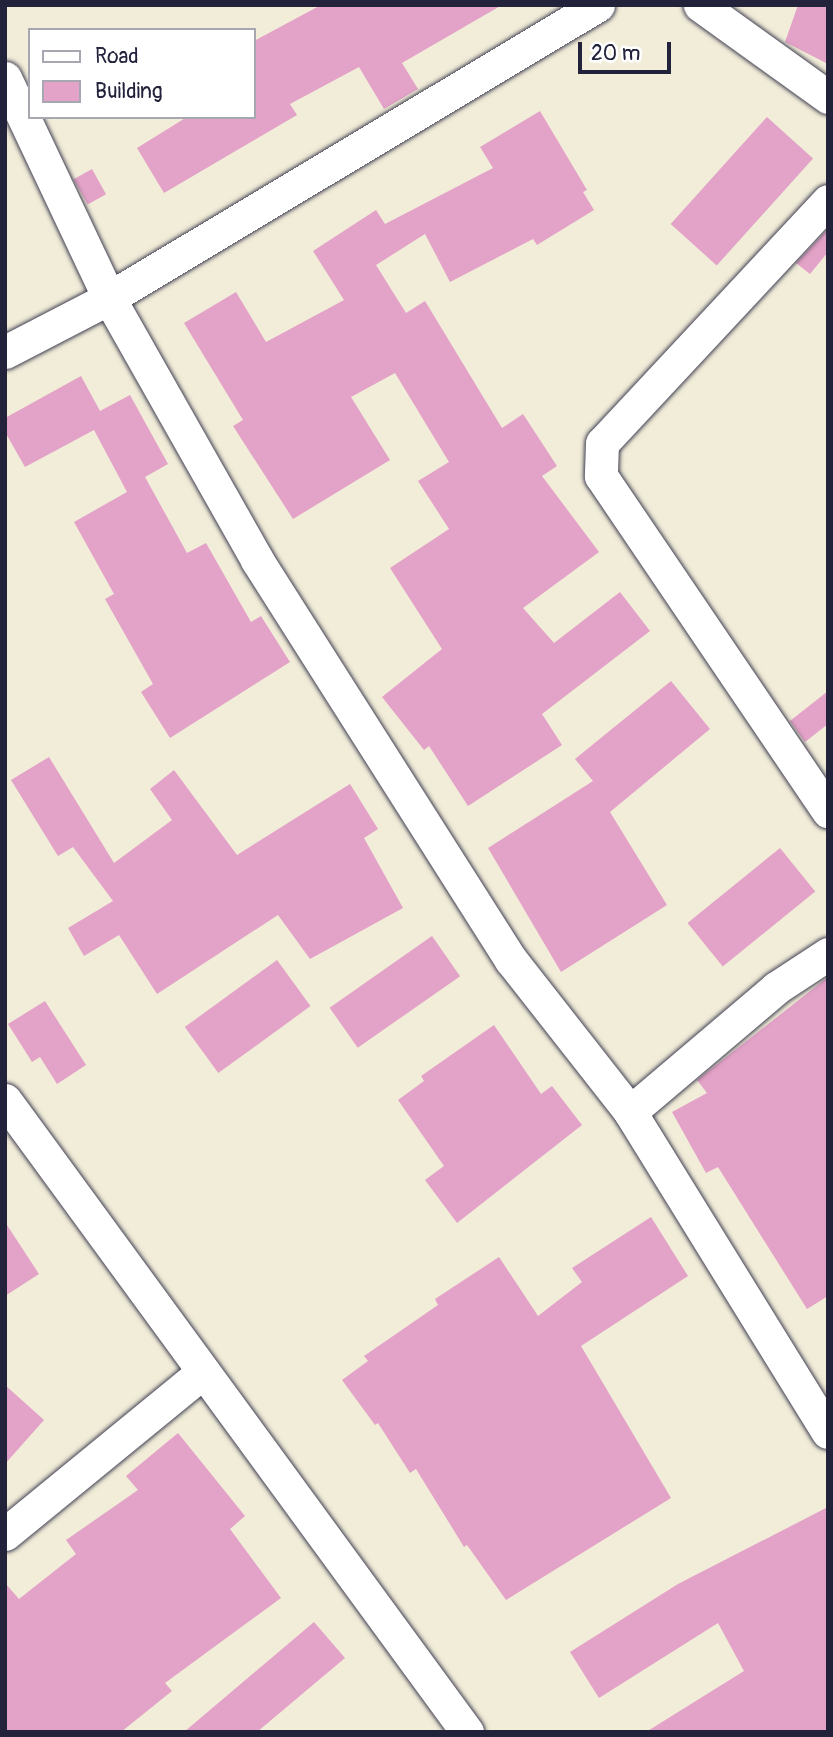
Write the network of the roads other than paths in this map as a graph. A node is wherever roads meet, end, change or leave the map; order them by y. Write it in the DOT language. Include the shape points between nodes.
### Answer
graph roads {
  1 [pos="598,5"];
  2 [pos="700,5"];
  3 [pos="5,78"];
  4 [pos="828,97"];
  5 [pos="828,201"];
  6 [pos="109,298"];
  7 [pos="5,352"];
  8 [pos="828,811"];
  9 [pos="828,954"];
  10 [pos="5,1100"];
  11 [pos="630,1112"];
  12 [pos="202,1373"];
  13 [pos="828,1432"];
  14 [pos="5,1534"];
  15 [pos="467,1732"];
  1 -- 6 [label="street"];
  2 -- 4 [label="street"];
  3 -- 6 [label="street"];
  5 -- 8 [label="street" via="602,443 601,476"];
  6 -- 7 [label="street"];
  6 -- 11 [label="street" via="257,560 511,960"];
  9 -- 11 [label="street" via="776,988"];
  10 -- 12 [label="street"];
  11 -- 13 [label="street"];
  12 -- 14 [label="street"];
  12 -- 15 [label="street"];
}
